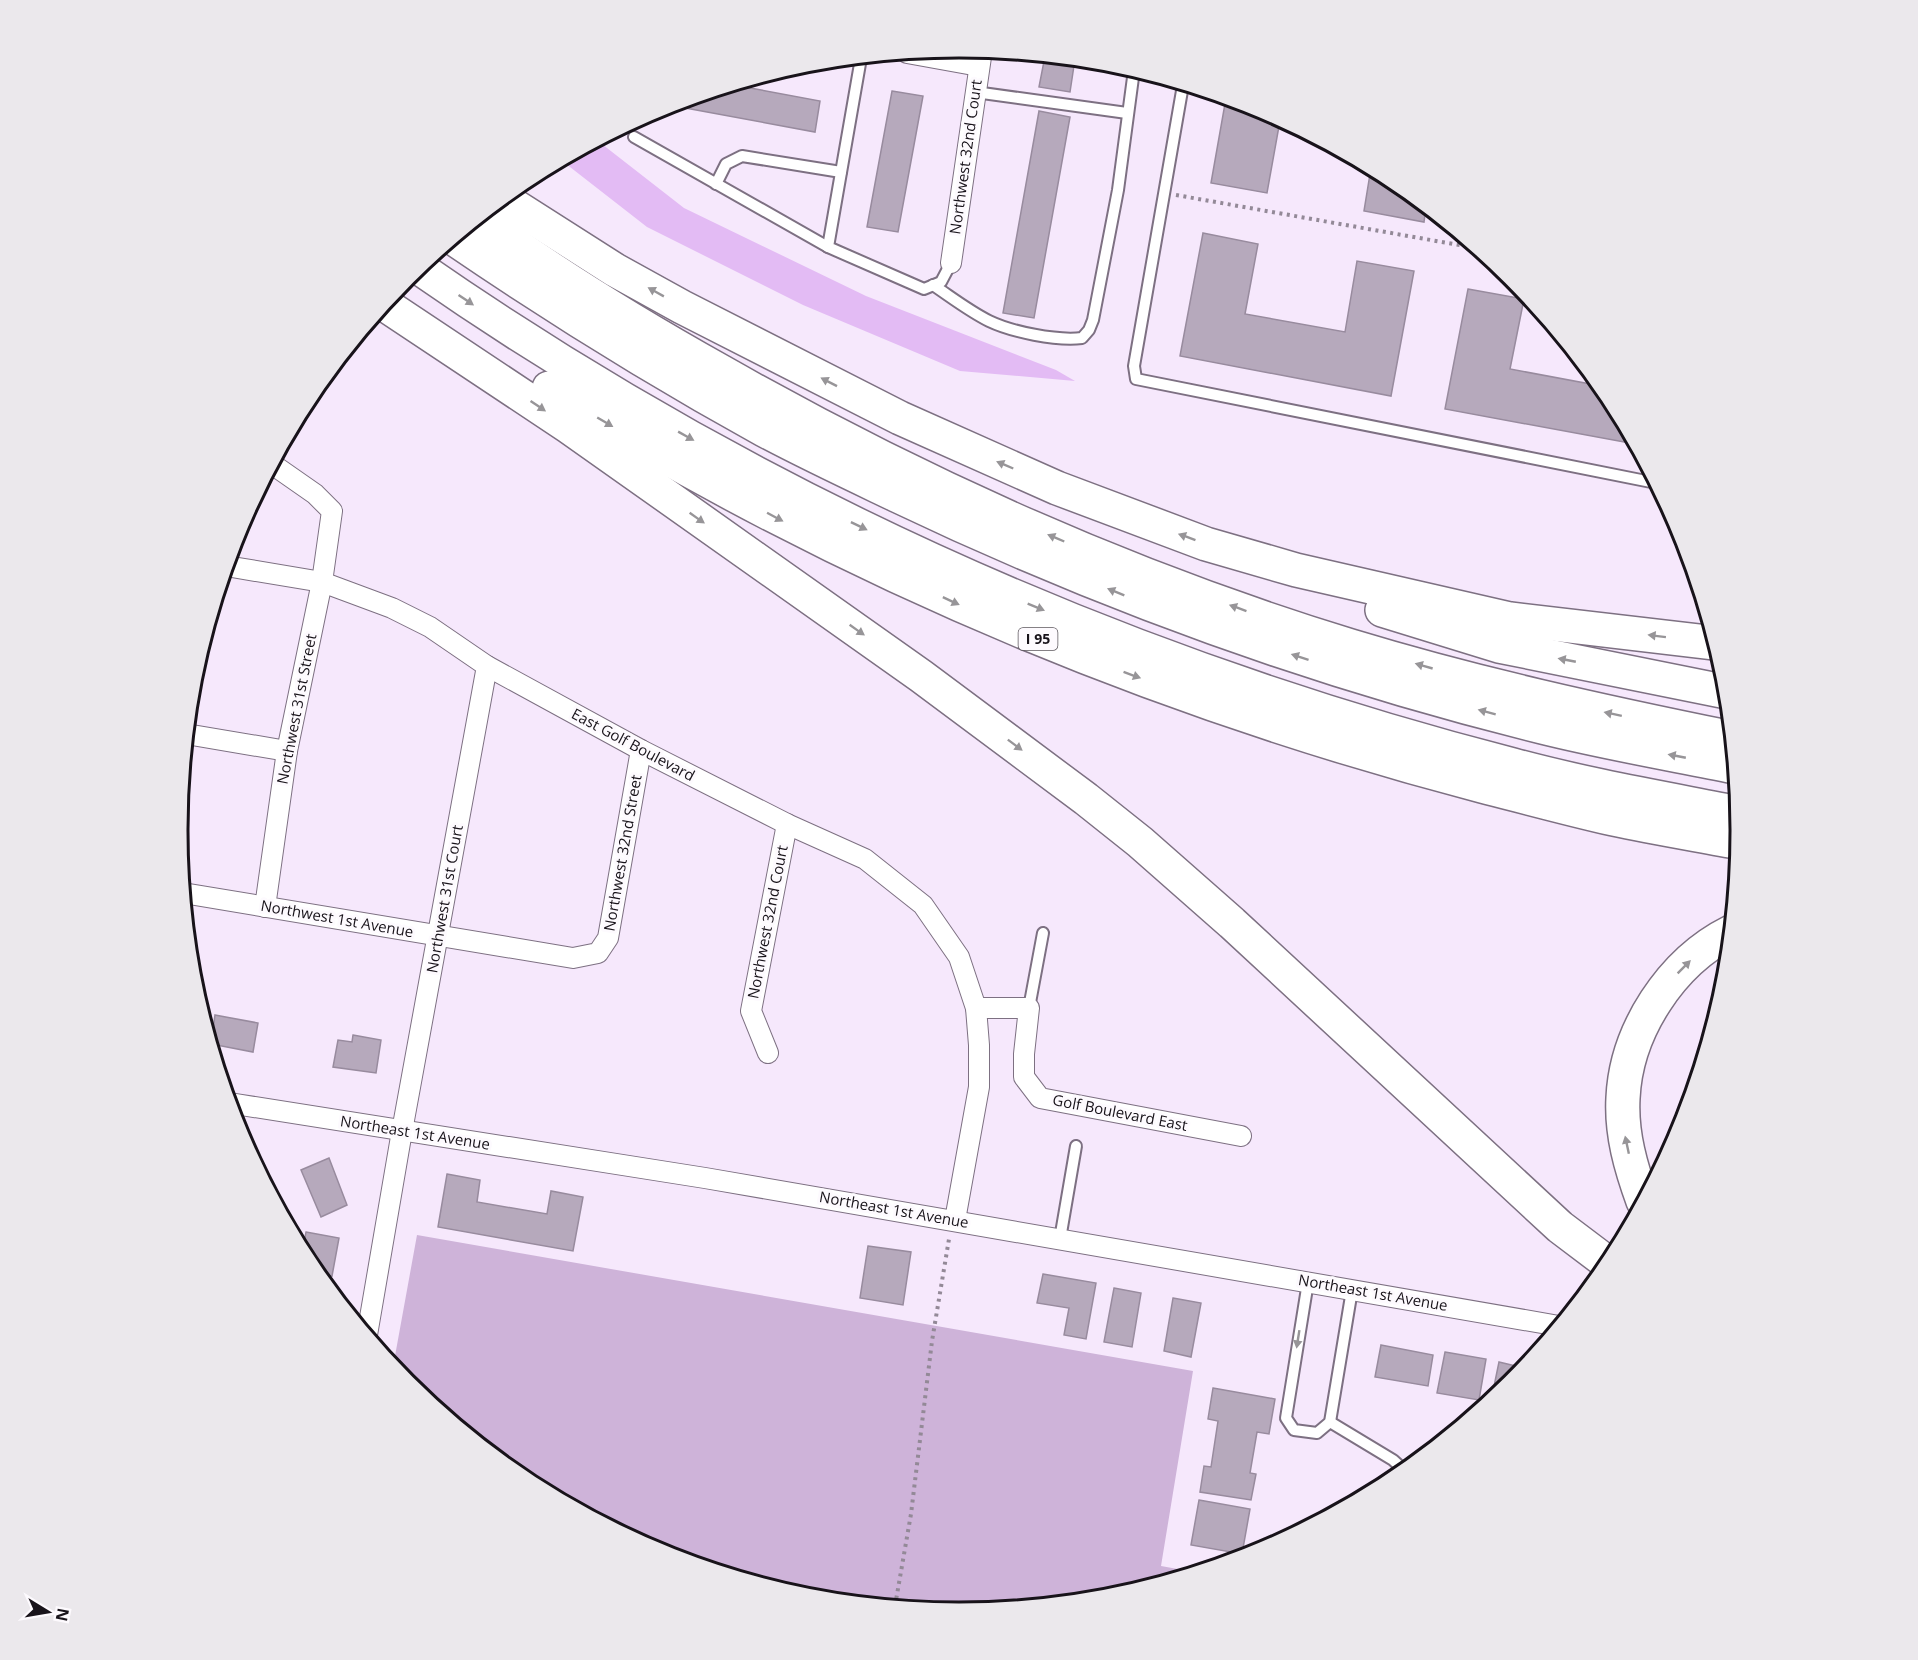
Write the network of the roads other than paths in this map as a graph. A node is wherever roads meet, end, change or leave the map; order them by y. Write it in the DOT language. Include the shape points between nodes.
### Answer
graph roads {
  1 [pos="980,58"];
  2 [pos="860,65"];
  3 [pos="1133,79"];
  4 [pos="975,92"];
  5 [pos="1182,92"];
  6 [pos="1127,113"];
  7 [pos="634,137"];
  8 [pos="841,172"];
  9 [pos="716,184"];
  10 [pos="510,203"];
  11 [pos="484,222"];
  12 [pos="459,242"];
  13 [pos="828,247"];
  14 [pos="951,263"];
  15 [pos="426,272"];
  16 [pos="933,285"];
  17 [pos="405,293"];
  18 [pos="391,308"];
  19 [pos="278,468"];
  20 [pos="1647,481"];
  21 [pos="1242,556"];
  22 [pos="234,567"];
  23 [pos="322,582"];
  24 [pos="1707,642"];
  25 [pos="487,666"];
  26 [pos="1718,690"];
  27 [pos="193,735"];
  28 [pos="1725,736"];
  29 [pos="641,750"];
  30 [pos="287,751"];
  31 [pos="1728,765"];
  32 [pos="1730,811"];
  33 [pos="787,824"];
  34 [pos="1730,841"];
  35 [pos="190,894"];
  36 [pos="265,907"];
  37 [pos="1042,933"];
  38 [pos="439,936"];
  39 [pos="1723,936"];
  40 [pos="598,953"];
  41 [pos="976,1008"];
  42 [pos="1029,1008"];
  43 [pos="768,1053"];
  44 [pos="238,1104"];
  45 [pos="402,1131"];
  46 [pos="1241,1136"];
  47 [pos="1076,1146"];
  48 [pos="1640,1191"];
  49 [pos="955,1220"];
  50 [pos="1060,1239"];
  51 [pos="1601,1258"];
  52 [pos="1308,1282"];
  53 [pos="1352,1290"];
  54 [pos="1551,1325"];
  55 [pos="369,1326"];
  56 [pos="1330,1422"];
  57 [pos="1398,1464"];
  1 -- 4 [label="street, Northwest 32nd Court"];
  2 -- 8 [label="lane"];
  3 -- 6 [label="lane"];
  4 -- 6 [label="lane"];
  4 -- 14 [label="street, Northwest 32nd Court"];
  5 -- 20 [label="lane" via="1134,366 1136,379"];
  6 -- 16 [label="lane" via="1118,190 1093,320 1082,338 1044,337 991,322"];
  7 -- 9 [label="lane"];
  8 -- 9 [label="lane" via="742,156 726,164"];
  8 -- 13 [label="lane"];
  9 -- 13 [label="lane"];
  21 -- 10 [label="highway, one-way" via="1057,488 900,418 615,270"];
  28 -- 11 [label="highway, one-way" via="1549,700 1350,646 1057,539 890,462 779,405 601,302"];
  31 -- 12 [label="highway, one-way" via="1543,728 1344,672 1145,604 1048,565 766,431 586,326"];
  13 -- 16 [label="lane" via="924,289"];
  14 -- 16 [label="lane" via="941,282"];
  15 -- 32 [label="highway, one-way" via="554,358 734,463 923,557 1018,599 1212,675 1322,711 1515,766"];
  17 -- 34 [label="highway, I 95, one-way" via="509,363 712,483 880,569 1049,643 1206,703 1406,766 1613,819"];
  18 -- 51 [label="highway, one-way" via="648,483 931,683 1086,799 1224,916 1560,1227"];
  19 -- 23 [label="street, Northwest 31st Street" via="315,494 332,512"];
  24 -- 21 [label="highway, one-way" via="1510,619"];
  26 -- 21 [label="highway, one-way" via="1499,646 1265,574"];
  22 -- 23 [label="street, East Golf Boulevard"];
  23 -- 25 [label="street, East Golf Boulevard" via="430,627"];
  23 -- 30 [label="street, Northwest 31st Street"];
  25 -- 29 [label="street, East Golf Boulevard"];
  25 -- 38 [label="street, Northwest 31st Court"];
  27 -- 30 [label="street"];
  29 -- 33 [label="street, East Golf Boulevard"];
  29 -- 40 [label="street, Northwest 32nd Street" via="608,938"];
  30 -- 36 [label="street, Northwest 31st Street"];
  33 -- 41 [label="street, East Golf Boulevard" via="865,858 923,905 959,957"];
  33 -- 43 [label="street, Northwest 32nd Court" via="750,1011"];
  35 -- 36 [label="street, Northwest 1st Avenue"];
  36 -- 38 [label="street, Northwest 1st Avenue"];
  37 -- 42 [label="lane"];
  38 -- 40 [label="street, Northwest 1st Avenue" via="573,958"];
  38 -- 45 [label="street, Northwest 31st Court"];
  48 -- 39 [label="highway, one-way" via="1625,1142 1623,1121 1624,1089 1634,1044 1646,1016 1670,982"];
  41 -- 42 [label="street"];
  41 -- 49 [label="street, East Golf Boulevard" via="979,1087"];
  42 -- 46 [label="street, Golf Boulevard East" via="1024,1077 1040,1098"];
  44 -- 45 [label="street, Northeast 1st Avenue"];
  45 -- 49 [label="street, Northeast 1st Avenue"];
  45 -- 55 [label="street, Northwest 31st Court"];
  47 -- 50 [label="lane"];
  49 -- 50 [label="street, Northeast 1st Avenue"];
  50 -- 52 [label="street, Northeast 1st Avenue"];
  52 -- 53 [label="street, Northeast 1st Avenue"];
  52 -- 56 [label="lane, one-way" via="1286,1418 1294,1430 1317,1433"];
  53 -- 54 [label="street, Northeast 1st Avenue"];
  53 -- 56 [label="lane"];
  56 -- 57 [label="lane"];
}
